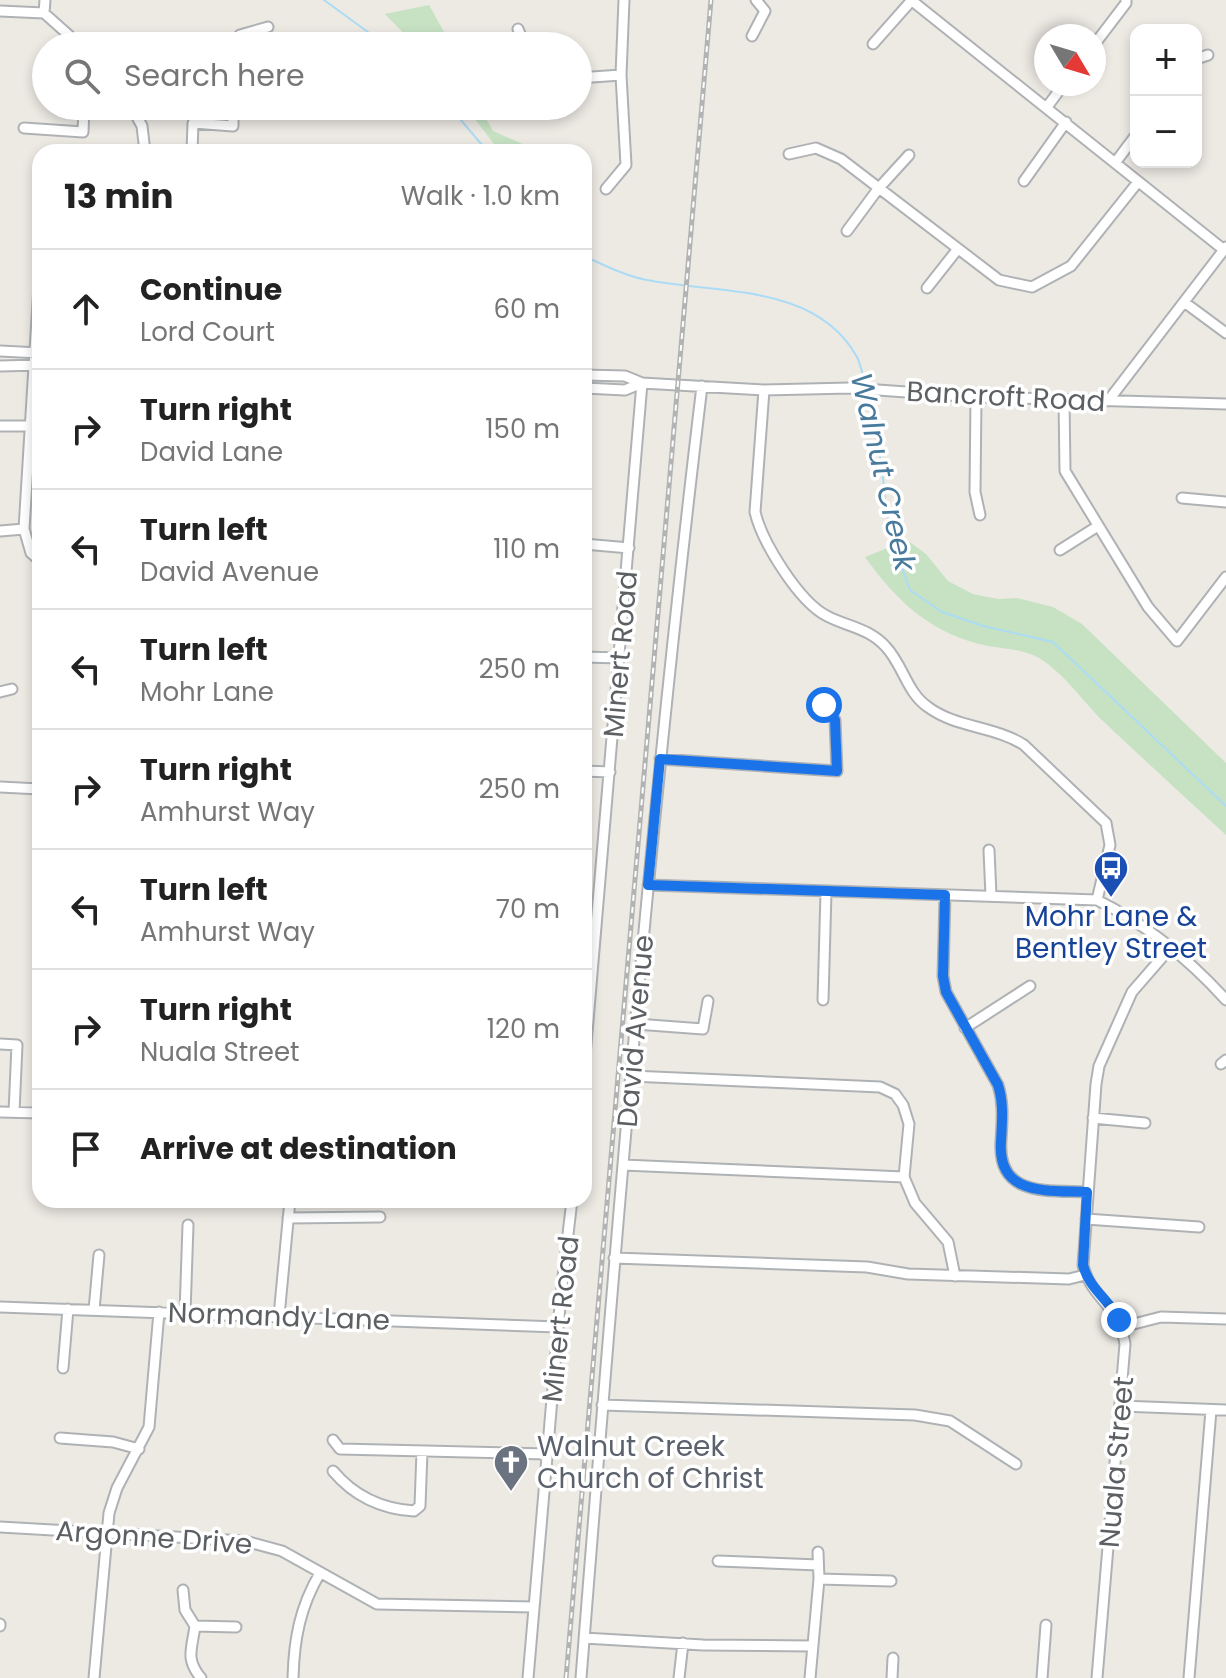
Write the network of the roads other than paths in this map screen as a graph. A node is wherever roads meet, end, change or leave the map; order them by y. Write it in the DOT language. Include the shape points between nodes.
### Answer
graph roads {
  1 [pos="45,0"];
  2 [pos="624,0"];
  3 [pos="756,0"];
  4 [pos="912,0"];
  5 [pos="1126,0"];
  6 [pos="0,11"];
  7 [pos="44,13"];
  8 [pos="268,27"];
  9 [pos="518,29"];
  10 [pos="1106,29"];
  11 [pos="65,32"];
  12 [pos="250,32"];
  13 [pos="519,32"];
  14 [pos="752,36"];
  15 [pos="873,44"];
  16 [pos="1208,55"];
  17 [pos="1202,57"];
  18 [pos="621,75"];
  19 [pos="592,77"];
  20 [pos="1055,96"];
  21 [pos="1047,107"];
  22 [pos="83,120"];
  23 [pos="139,120"];
  24 [pos="233,120"];
  25 [pos="1066,122"];
  26 [pos="24,128"];
  27 [pos="1130,143"];
  28 [pos="144,144"];
  29 [pos="192,144"];
  30 [pos="789,154"];
  31 [pos="909,155"];
  32 [pos="1115,163"];
  33 [pos="1024,181"];
  34 [pos="1138,182"];
  35 [pos="606,189"];
  36 [pos="878,189"];
  37 [pos="847,231"];
  38 [pos="957,250"];
  39 [pos="1224,253"];
  40 [pos="927,288"];
  41 [pos="1184,302"];
  42 [pos="1226,333"];
  43 [pos="0,351"];
  44 [pos="32,353"];
  45 [pos="32,365"];
  46 [pos="0,366"];
  47 [pos="592,375"];
  48 [pos="642,383"];
  49 [pos="702,386"];
  50 [pos="592,388"];
  51 [pos="764,390"];
  52 [pos="976,397"];
  53 [pos="1064,400"];
  54 [pos="1108,401"];
  55 [pos="1226,404"];
  56 [pos="32,417"];
  57 [pos="0,426"];
  58 [pos="31,426"];
  59 [pos="1182,498"];
  60 [pos="1226,502"];
  61 [pos="980,515"];
  62 [pos="1098,526"];
  63 [pos="24,529"];
  64 [pos="0,531"];
  65 [pos="592,545"];
  66 [pos="629,548"];
  67 [pos="1060,550"];
  68 [pos="32,554"];
  69 [pos="1226,577"];
  70 [pos="592,657"];
  71 [pos="620,658"];
  72 [pos="12,689"];
  73 [pos="0,692"];
  74 [pos="824,705"];
  75 [pos="660,759"];
  76 [pos="592,771"];
  77 [pos="610,772"];
  78 [pos="0,787"];
  79 [pos="32,789"];
  80 [pos="989,850"];
  81 [pos="648,885"];
  82 [pos="826,892"];
  83 [pos="945,895"];
  84 [pos="991,896"];
  85 [pos="1097,900"];
  86 [pos="1172,946"];
  87 [pos="592,977"];
  88 [pos="1030,986"];
  89 [pos="1226,999"];
  90 [pos="823,1000"];
  91 [pos="708,1001"];
  92 [pos="636,1024"];
  93 [pos="965,1028"];
  94 [pos="0,1044"];
  95 [pos="631,1076"];
  96 [pos="0,1112"];
  97 [pos="14,1112"];
  98 [pos="32,1113"];
  99 [pos="1093,1118"];
  100 [pos="1145,1123"];
  101 [pos="623,1165"];
  102 [pos="904,1177"];
  103 [pos="1087,1192"];
  104 [pos="289,1208"];
  105 [pos="571,1208"];
  106 [pos="380,1217"];
  107 [pos="288,1218"];
  108 [pos="1086,1219"];
  109 [pos="188,1225"];
  110 [pos="1199,1227"];
  111 [pos="99,1255"];
  112 [pos="614,1258"];
  113 [pos="1085,1275"];
  114 [pos="955,1276"];
  115 [pos="0,1307"];
  116 [pos="68,1309"];
  117 [pos="94,1310"];
  118 [pos="159,1312"];
  119 [pos="185,1313"];
  120 [pos="279,1316"];
  121 [pos="1226,1319"];
  122 [pos="558,1327"];
  123 [pos="1122,1327"];
  124 [pos="63,1368"];
  125 [pos="602,1405"];
  126 [pos="1121,1406"];
  127 [pos="1211,1410"];
  128 [pos="1226,1410"];
  129 [pos="60,1438"];
  130 [pos="333,1440"];
  131 [pos="139,1449"];
  132 [pos="422,1451"];
  133 [pos="547,1454"];
  134 [pos="1016,1464"];
  135 [pos="333,1471"];
  136 [pos="0,1527"];
  137 [pos="107,1532"];
  138 [pos="818,1552"];
  139 [pos="718,1561"];
  140 [pos="818,1565"];
  141 [pos="320,1573"];
  142 [pos="819,1579"];
  143 [pos="891,1581"];
  144 [pos="183,1590"];
  145 [pos="534,1607"];
  146 [pos="1046,1625"];
  147 [pos="195,1626"];
  148 [pos="236,1627"];
  149 [pos="584,1638"];
  150 [pos="683,1643"];
  151 [pos="813,1646"];
  152 [pos="893,1658"];
  153 [pos="94,1678"];
  154 [pos="201,1678"];
  155 [pos="293,1678"];
  156 [pos="528,1678"];
  157 [pos="581,1678"];
  158 [pos="679,1678"];
  159 [pos="810,1678"];
  160 [pos="892,1678"];
  161 [pos="1042,1678"];
  162 [pos="1097,1678"];
  163 [pos="1189,1678"];
  1 -- 7 [label="street"];
  2 -- 18 [label="street"];
  3 -- 14 [label="street" via="765,11"];
  4 -- 15 [label="street"];
  4 -- 21 [label="street"];
  5 -- 10 [label="street"];
  6 -- 7 [label="street"];
  7 -- 11 [label="street"];
  8 -- 12 [label="street"];
  9 -- 13 [label="street"];
  16 -- 17 [label="street"];
  18 -- 19 [label="street"];
  18 -- 35 [label="street" via="626,165"];
  20 -- 21 [label="street"];
  21 -- 25 [label="street"];
  22 -- 26 [label="street" via="83,132"];
  23 -- 28 [label="street"];
  24 -- 29 [label="street" via="233,126 193,123"];
  25 -- 32 [label="street"];
  25 -- 33 [label="street"];
  27 -- 32 [label="street"];
  30 -- 36 [label="street" via="816,148 841,159"];
  31 -- 36 [label="street"];
  32 -- 34 [label="street"];
  34 -- 38 [label="street" via="1071,266 1032,287 999,280"];
  34 -- 39 [label="street"];
  36 -- 37 [label="street"];
  36 -- 38 [label="street"];
  38 -- 40 [label="street"];
  39 -- 41 [label="street"];
  41 -- 42 [label="street"];
  41 -- 54 [label="street"];
  43 -- 44 [label="street"];
  45 -- 46 [label="street"];
  47 -- 48 [label="street, Bancroft Road" via="625,376"];
  48 -- 49 [label="street, Bancroft Road"];
  48 -- 50 [label="street, Bancroft Road" via="625,390"];
  48 -- 66 [label="street, Minert Road"];
  49 -- 51 [label="street, Bancroft Road"];
  49 -- 75 [label="street, David Avenue"];
  51 -- 52 [label="street, Bancroft Road" via="850,388"];
  51 -- 85 [label="street" via="755,512 771,549 814,608 862,628 885,645 926,706 1024,745 1106,823 1110,845"];
  52 -- 53 [label="street, Bancroft Road"];
  52 -- 61 [label="street" via="975,492"];
  53 -- 54 [label="street, Bancroft Road"];
  53 -- 62 [label="street" via="1065,471"];
  54 -- 55 [label="street, Bancroft Road"];
  56 -- 58 [label="street"];
  57 -- 58 [label="street"];
  58 -- 63 [label="street"];
  59 -- 60 [label="street"];
  62 -- 67 [label="street"];
  62 -- 69 [label="street" via="1148,607 1177,641"];
  63 -- 64 [label="street"];
  63 -- 68 [label="street"];
  65 -- 66 [label="street"];
  66 -- 71 [label="street, Minert Road"];
  70 -- 71 [label="street"];
  71 -- 77 [label="street, Minert Road"];
  72 -- 73 [label="street"];
  74 -- 75 [label="street" via="835,720 837,771"];
  75 -- 81 [label="street, David Avenue"];
  76 -- 77 [label="street"];
  77 -- 87 [label="street, Minert Road"];
  78 -- 79 [label="street"];
  80 -- 84 [label="street"];
  81 -- 82 [label="street"];
  81 -- 92 [label="street, David Avenue"];
  82 -- 83 [label="street"];
  82 -- 90 [label="street"];
  83 -- 84 [label="street"];
  83 -- 93 [label="street" via="943,976"];
  84 -- 85 [label="street"];
  85 -- 86 [label="street"];
  86 -- 89 [label="street"];
  86 -- 99 [label="street" via="1132,992 1099,1066"];
  88 -- 93 [label="street"];
  91 -- 92 [label="street" via="703,1029"];
  92 -- 95 [label="street, David Avenue"];
  93 -- 103 [label="street" via="1003,1102 1004,1172 1036,1190"];
  94 -- 97 [label="street" via="17,1045"];
  95 -- 101 [label="street, David Avenue"];
  95 -- 102 [label="street" via="880,1087 895,1094 909,1124"];
  96 -- 97 [label="street"];
  97 -- 98 [label="street"];
  99 -- 100 [label="street"];
  99 -- 103 [label="street"];
  101 -- 102 [label="street"];
  101 -- 112 [label="street, David Avenue"];
  102 -- 114 [label="street" via="915,1203 948,1242"];
  103 -- 108 [label="street"];
  104 -- 107 [label="street"];
  105 -- 122 [label="street, Minert Road"];
  106 -- 107 [label="street"];
  107 -- 120 [label="street"];
  108 -- 110 [label="street"];
  108 -- 113 [label="street"];
  109 -- 119 [label="street"];
  111 -- 117 [label="street"];
  112 -- 114 [label="street" via="867,1267"];
  112 -- 125 [label="street, David Avenue"];
  113 -- 114 [label="street"];
  113 -- 123 [label="street"];
  115 -- 116 [label="street, Normandy Lane"];
  116 -- 117 [label="street, Normandy Lane"];
  116 -- 124 [label="street"];
  117 -- 118 [label="street, Normandy Lane"];
  118 -- 119 [label="street, Normandy Lane"];
  118 -- 131 [label="street" via="152,1412"];
  119 -- 120 [label="street, Normandy Lane"];
  120 -- 122 [label="street, Normandy Lane"];
  121 -- 123 [label="street" via="1161,1317"];
  122 -- 133 [label="street, Minert Road"];
  123 -- 126 [label="street, Nuala Street"];
  125 -- 134 [label="street" via="915,1415 950,1421"];
  125 -- 149 [label="street, David Avenue"];
  126 -- 127 [label="street"];
  126 -- 162 [label="street, Nuala Street"];
  127 -- 128 [label="street"];
  127 -- 163 [label="street"];
  129 -- 131 [label="street"];
  130 -- 132 [label="street" via="340,1449"];
  131 -- 137 [label="street" via="111,1502"];
  132 -- 133 [label="street"];
  132 -- 135 [label="street" via="420,1506 414,1511 371,1501"];
  133 -- 145 [label="street, Minert Road"];
  136 -- 137 [label="street, Argonne Drive"];
  137 -- 141 [label="street, Argonne Drive" via="245,1541 282,1551"];
  137 -- 153 [label="street"];
  138 -- 140 [label="street"];
  139 -- 140 [label="street"];
  140 -- 142 [label="street"];
  141 -- 145 [label="street, Argonne Drive" via="377,1604"];
  141 -- 155 [label="street" via="298,1624"];
  142 -- 143 [label="street"];
  142 -- 151 [label="street"];
  144 -- 147 [label="street" via="185,1610"];
  145 -- 156 [label="street, Minert Road"];
  146 -- 161 [label="street"];
  147 -- 148 [label="street"];
  147 -- 154 [label="street" via="192,1667"];
  149 -- 150 [label="street"];
  149 -- 157 [label="street, David Avenue"];
  150 -- 151 [label="street"];
  150 -- 158 [label="street"];
  151 -- 159 [label="street"];
  152 -- 160 [label="street"];
}
